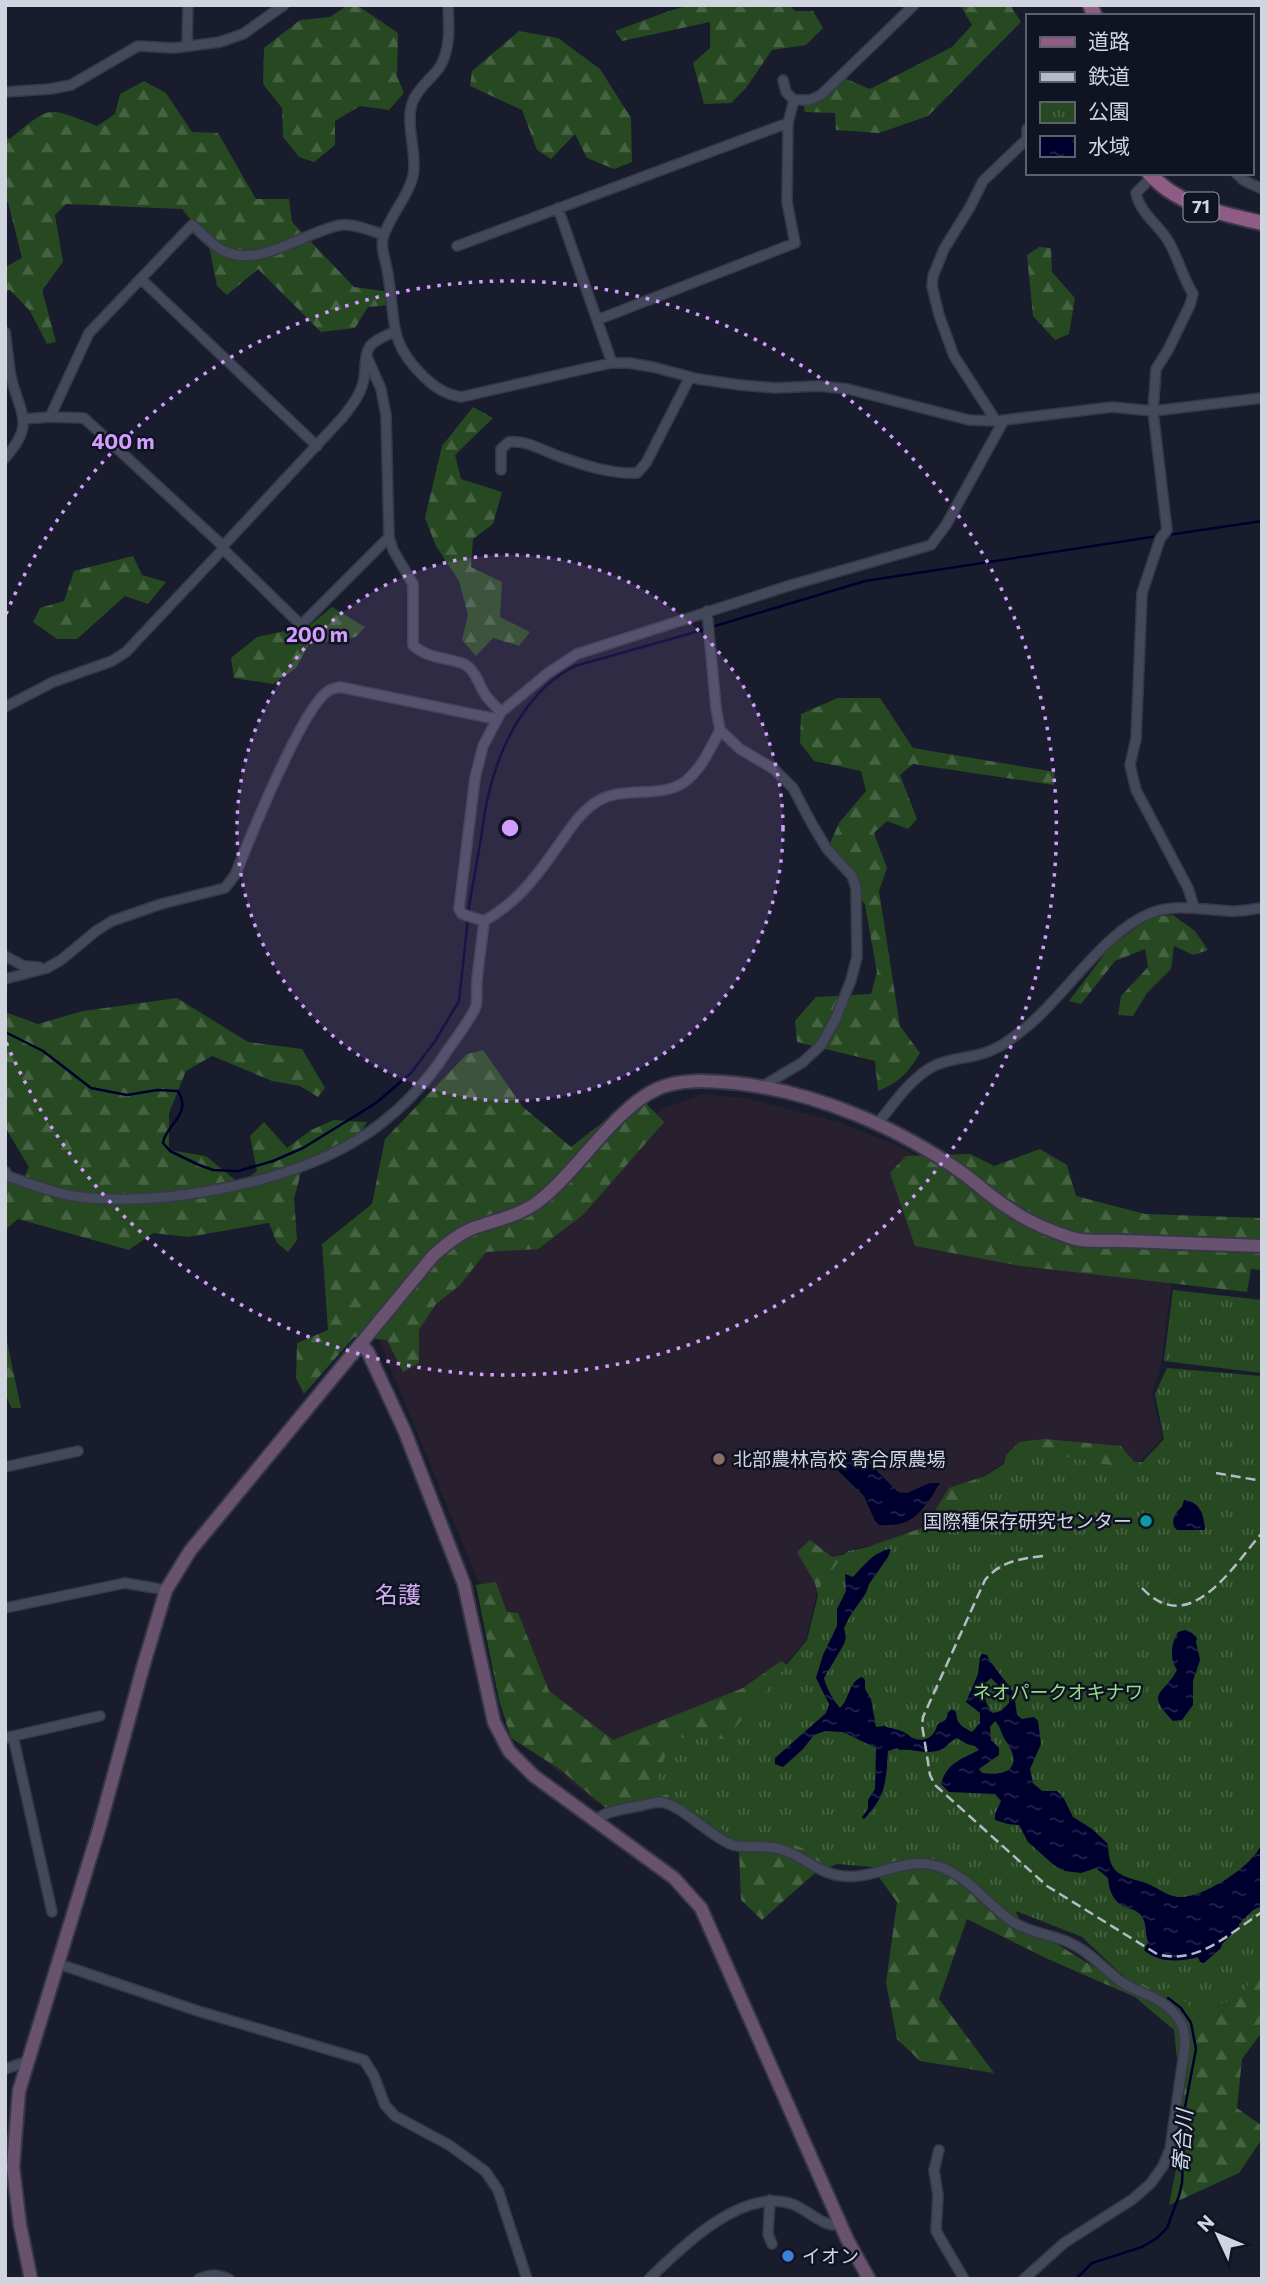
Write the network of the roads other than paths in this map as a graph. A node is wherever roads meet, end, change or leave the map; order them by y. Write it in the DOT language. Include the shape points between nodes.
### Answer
graph roads {
  1 [pos="188,5"];
  2 [pos="284,5"];
  3 [pos="448,5"];
  4 [pos="914,5"];
  5 [pos="187,46"];
  6 [pos="782,80"];
  7 [pos="5,92"];
  8 [pos="794,100"];
  9 [pos="788,123"];
  10 [pos="1026,140"];
  11 [pos="1151,175"];
  12 [pos="1238,175"];
  13 [pos="1262,189"];
  14 [pos="558,208"];
  15 [pos="1262,223"];
  16 [pos="384,235"];
  17 [pos="457,246"];
  18 [pos="141,279"];
  19 [pos="597,320"];
  20 [pos="5,332"];
  21 [pos="394,332"];
  22 [pos="367,355"];
  23 [pos="612,363"];
  24 [pos="690,377"];
  25 [pos="1262,398"];
  26 [pos="1153,411"];
  27 [pos="50,417"];
  28 [pos="24,419"];
  29 [pos="1000,421"];
  30 [pos="317,446"];
  31 [pos="5,458"];
  32 [pos="501,470"];
  33 [pos="389,537"];
  34 [pos="223,548"];
  35 [pos="707,611"];
  36 [pos="5,707"];
  37 [pos="499,716"];
  38 [pos="720,730"];
  39 [pos="1194,907"];
  40 [pos="1262,908"];
  41 [pos="484,921"];
  42 [pos="5,956"];
  43 [pos="47,968"];
  44 [pos="5,979"];
  45 [pos="763,1086"];
  46 [pos="877,1124"];
  47 [pos="5,1171"];
  48 [pos="1262,1246"];
  49 [pos="361,1345"];
  50 [pos="78,1451"];
  51 [pos="5,1467"];
  52 [pos="166,1590"];
  53 [pos="5,1608"];
  54 [pos="100,1716"];
  55 [pos="9,1737"];
  56 [pos="595,1821"];
  57 [pos="52,1912"];
  58 [pos="59,1964"];
  59 [pos="28,2061"];
  60 [pos="5,2069"];
  61 [pos="939,2150"];
  62 [pos="770,2200"];
  63 [pos="841,2225"];
  64 [pos="772,2244"];
  65 [pos="31,2279"];
  66 [pos="199,2279"];
  67 [pos="229,2279"];
  68 [pos="527,2279"];
  69 [pos="649,2279"];
  70 [pos="869,2279"];
  71 [pos="964,2279"];
  72 [pos="1024,2279"];
  1 -- 5 [label="street"];
  2 -- 5 [label="street" via="243,34"];
  3 -- 16 [label="street" via="444,59 413,101 410,113 412,179"];
  4 -- 8 [label="street" via="821,95"];
  5 -- 7 [label="street" via="138,46 71,85"];
  6 -- 8 [label="street"];
  8 -- 9 [label="street"];
  9 -- 14 [label="street"];
  9 -- 19 [label="street" via="787,202 794,243"];
  10 -- 29 [label="street" via="983,181 944,249 932,286 954,356"];
  11 -- 15 [label="main road, 71" via="1190,203"];
  11 -- 26 [label="street" via="1136,193 1137,201 1166,237 1192,294 1156,369"];
  12 -- 13 [label="street"];
  14 -- 17 [label="street"];
  14 -- 19 [label="street"];
  16 -- 18 [label="street" via="343,225 265,253 241,255 221,249 192,225"];
  16 -- 21 [label="street"];
  18 -- 27 [label="street" via="89,334"];
  18 -- 30 [label="street"];
  19 -- 23 [label="street"];
  20 -- 28 [label="street" via="12,381"];
  21 -- 22 [label="street" via="377,340"];
  21 -- 23 [label="street" via="419,372 436,388 461,397"];
  22 -- 30 [label="street" via="365,378 356,399"];
  22 -- 33 [label="street" via="386,415"];
  23 -- 24 [label="street"];
  24 -- 29 [label="street" via="775,388 849,389 969,420"];
  24 -- 32 [label="street" via="637,473 617,474 521,441 509,442 501,449"];
  25 -- 26 [label="street"];
  26 -- 29 [label="street" via="1112,407"];
  26 -- 39 [label="street" via="1167,530 1142,593 1136,738 1130,765 1136,790 1188,887"];
  27 -- 28 [label="street"];
  27 -- 34 [label="street" via="84,418"];
  28 -- 31 [label="street" via="22,436"];
  29 -- 35 [label="street" via="931,545"];
  30 -- 34 [label="street"];
  33 -- 34 [label="street" via="301,625"];
  33 -- 37 [label="street" via="413,584 413,645 466,665"];
  34 -- 36 [label="street" via="126,652"];
  35 -- 37 [label="street" via="577,654"];
  35 -- 38 [label="street"];
  37 -- 41 [label="street" via="483,746 475,778 459,909"];
  37 -- 43 [label="street" via="340,687 329,690 282,764 235,876 225,888 112,921"];
  38 -- 41 [label="street" via="686,782 663,790 605,796 591,805 522,895"];
  38 -- 45 [label="street" via="793,788 811,824 852,876 856,888 857,957 836,1018 821,1045 803,1062"];
  39 -- 40 [label="street"];
  39 -- 46 [label="street" via="1170,908 1136,921 1031,1023 995,1049 931,1067"];
  41 -- 47 [label="street" via="476,1007 435,1070 387,1119 339,1151 252,1181 145,1198 74,1196 8,1176"];
  42 -- 43 [label="street"];
  43 -- 44 [label="street"];
  45 -- 46 [label="street"];
  45 -- 49 [label="street" via="712,1081 668,1084 655,1090 621,1117 539,1201 513,1217 468,1230 433,1256"];
  46 -- 48 [label="street" via="944,1161 1010,1210 1076,1239"];
  49 -- 52 [label="street" via="190,1550"];
  49 -- 56 [label="street" via="405,1432 464,1584 489,1702 502,1740 520,1764"];
  50 -- 51 [label="street"];
  52 -- 53 [label="street" via="125,1583"];
  52 -- 58 [label="street"];
  54 -- 55 [label="street"];
  55 -- 57 [label="street"];
  56 -- 63 [label="street" via="674,1878 701,1908"];
  56 -- 72 [label="street" via="603,1814 661,1802 734,1846 793,1852 829,1874 863,1875 906,1864 937,1866 963,1878 1013,1922 1068,1941 1126,1985 1162,2001 1175,2014 1184,2029 1185,2046 1170,2149 1163,2166 1133,2199 1064,2243"];
  58 -- 59 [label="street"];
  58 -- 68 [label="street" via="364,2060 395,2116 485,2171 498,2190"];
  59 -- 60 [label="street"];
  59 -- 65 [label="street" via="19,2091 13,2166"];
  61 -- 71 [label="street" via="934,2170 936,2231"];
  62 -- 63 [label="street" via="792,2204 830,2225"];
  62 -- 64 [label="street" via="768,2234"];
  62 -- 69 [label="street" via="756,2202 708,2227"];
  63 -- 70 [label="street"];
  66 -- 67 [label="street" via="209,2274"];
}
